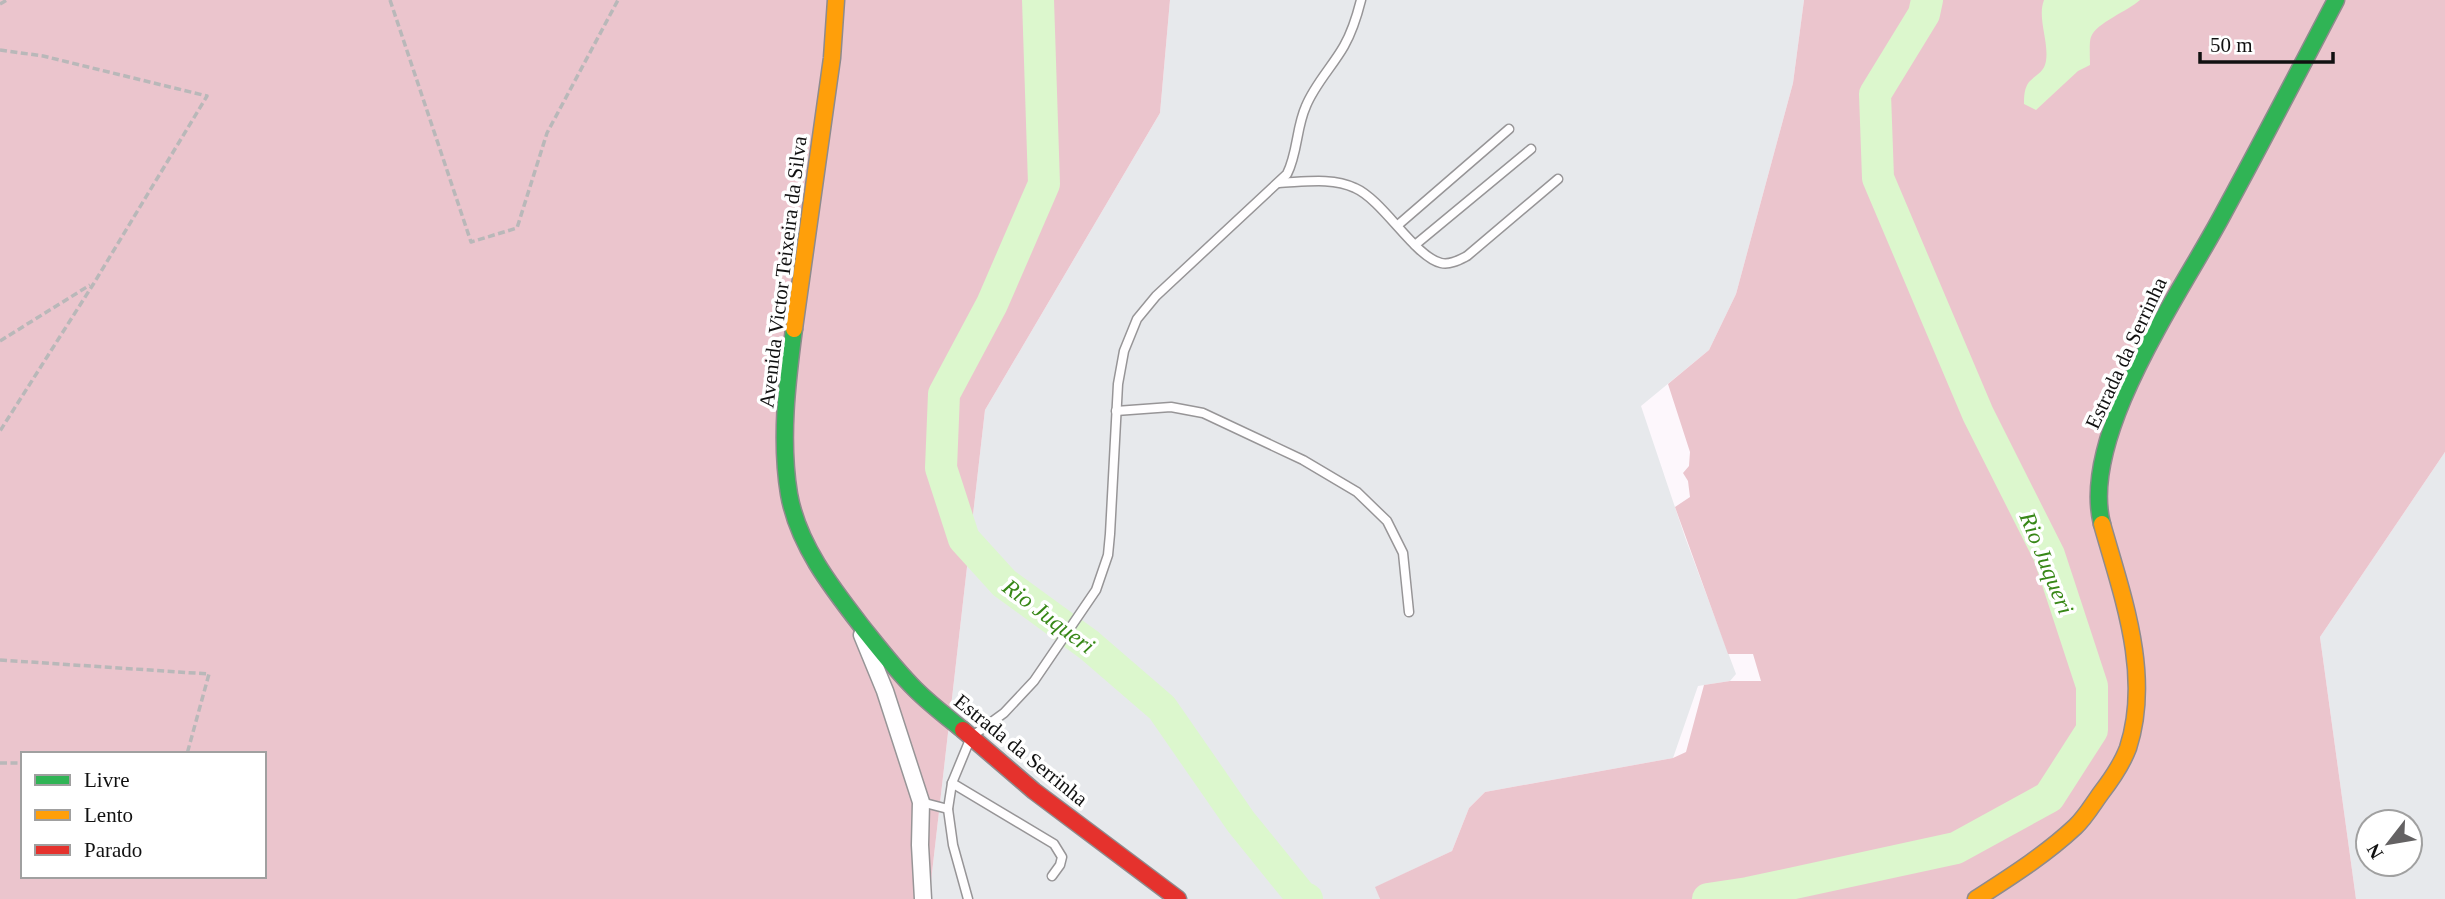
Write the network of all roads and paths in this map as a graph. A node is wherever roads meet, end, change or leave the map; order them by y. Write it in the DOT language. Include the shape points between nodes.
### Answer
graph roads {
  1 [pos="7,0"];
  2 [pos="390,0"];
  3 [pos="618,0"];
  4 [pos="836,0"];
  5 [pos="1362,0"];
  6 [pos="2336,0"];
  7 [pos="0,4"];
  8 [pos="0,50"];
  9 [pos="1508,130"];
  10 [pos="1531,149"];
  11 [pos="1559,179"];
  12 [pos="1279,183"];
  13 [pos="1398,225"];
  14 [pos="1415,245"];
  15 [pos="94,283"];
  16 [pos="0,341"];
  17 [pos="1116,411"];
  18 [pos="0,430"];
  19 [pos="1409,612"];
  20 [pos="854,616"];
  21 [pos="0,660"];
  22 [pos="971,737"];
  23 [pos="188,752"];
  24 [pos="21,762"];
  25 [pos="0,763"];
  26 [pos="952,783"];
  27 [pos="921,802"];
  28 [pos="948,809"];
  29 [pos="1052,876"];
  30 [pos="923,899"];
  31 [pos="968,899"];
  32 [pos="1178,899"];
  33 [pos="1976,899"];
  1 -- 7 [label="path"];
  2 -- 3 [label="path" via="471,242 517,228 547,133"];
  4 -- 20 [label="street, Avenida Victor Teixeira da Silva" via="788,372 785,447 789,495 802,534 825,579"];
  5 -- 12 [label="lane" via="1344,46 1301,116 1292,164"];
  6 -- 33 [label="street, Estrada da Serrinha" via="2167,309 2107,440 2099,478 2101,519 2137,670 2136,715 2127,750 2077,826"];
  8 -- 15 [label="path" via="43,56 206,96"];
  9 -- 13 [label="lane"];
  10 -- 14 [label="lane"];
  11 -- 14 [label="lane" via="1454,262 1443,264 1429,258"];
  12 -- 13 [label="lane" via="1326,180 1357,188"];
  12 -- 17 [label="lane" via="1137,319 1124,351"];
  13 -- 14 [label="lane"];
  15 -- 16 [label="path"];
  15 -- 18 [label="path"];
  17 -- 19 [label="lane" via="1171,407 1203,413 1249,432 1357,492 1387,521 1403,553"];
  17 -- 22 [label="lane" via="1108,555 1096,590 1018,699"];
  20 -- 22 [label="street, Estrada da Serrinha" via="915,689"];
  20 -- 27 [label="street" via="885,691"];
  21 -- 23 [label="path" via="209,674"];
  22 -- 26 [label="lane"];
  22 -- 32 [label="street, Estrada da Serrinha" via="1034,791"];
  24 -- 25 [label="path"];
  26 -- 28 [label="lane"];
  26 -- 29 [label="lane" via="1054,844 1062,857"];
  27 -- 28 [label="lane"];
  27 -- 30 [label="street"];
  28 -- 31 [label="lane"];
}
